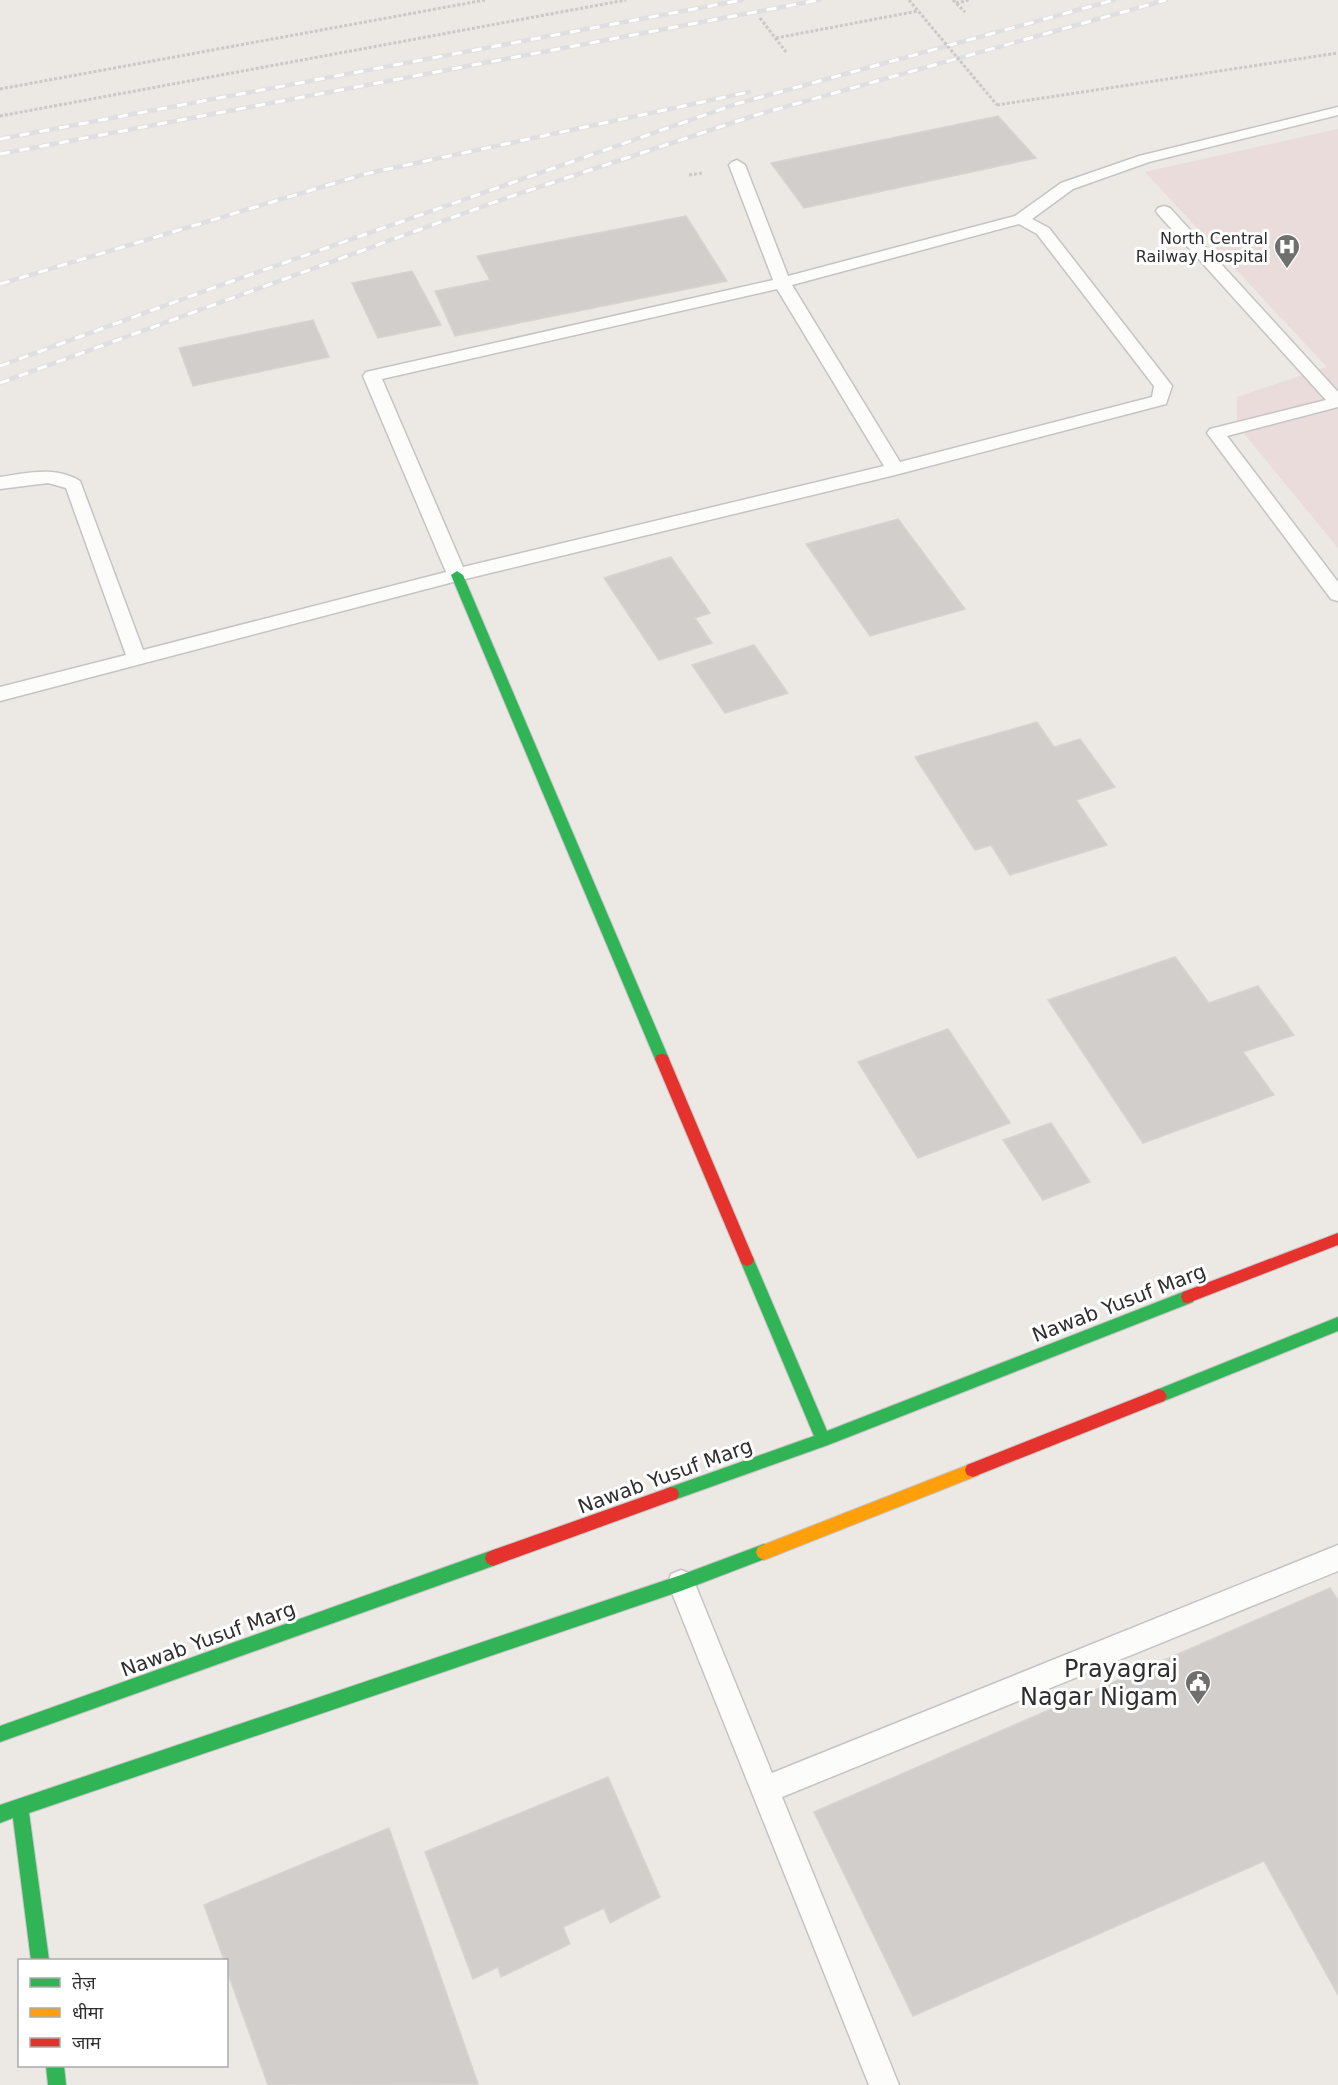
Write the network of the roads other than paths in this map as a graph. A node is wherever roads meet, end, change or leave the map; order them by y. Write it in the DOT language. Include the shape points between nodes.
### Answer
graph roads {
  1 [pos="1338,111"];
  2 [pos="737,165"];
  3 [pos="1164,211"];
  4 [pos="1021,219"];
  5 [pos="782,283"];
  6 [pos="895,469"];
  7 [pos="0,483"];
  8 [pos="457,575"];
  9 [pos="1338,595"];
  10 [pos="137,660"];
  11 [pos="0,694"];
  12 [pos="1338,1239"];
  13 [pos="1338,1324"];
  14 [pos="823,1440"];
  15 [pos="1338,1558"];
  16 [pos="681,1583"];
  17 [pos="0,1734"];
  18 [pos="765,1790"];
  19 [pos="20,1807"];
  20 [pos="0,1814"];
  21 [pos="40,1959"];
  22 [pos="55,2067"];
  23 [pos="57,2085"];
  24 [pos="884,2085"];
  1 -- 4 [label="lane" via="1144,159 1067,186"];
  2 -- 5 [label="lane"];
  3 -- 9 [label="lane" via="1338,402 1216,433"];
  4 -- 5 [label="lane"];
  4 -- 6 [label="lane" via="1043,231 1163,386 1160,400"];
  5 -- 6 [label="lane"];
  5 -- 8 [label="lane" via="372,376"];
  6 -- 8 [label="lane"];
  7 -- 10 [label="lane" via="52,477 65,478 74,486"];
  8 -- 10 [label="lane"];
  8 -- 14 [label="main road"];
  10 -- 11 [label="lane"];
  12 -- 14 [label="main road, Nawab Yusuf Marg"];
  13 -- 16 [label="main road"];
  14 -- 17 [label="main road, Nawab Yusuf Marg"];
  15 -- 18 [label="lane"];
  16 -- 18 [label="lane"];
  16 -- 19 [label="main road"];
  18 -- 24 [label="lane"];
  19 -- 20 [label="main road"];
  19 -- 21 [label="main road"];
  22 -- 23 [label="main road"];
}
